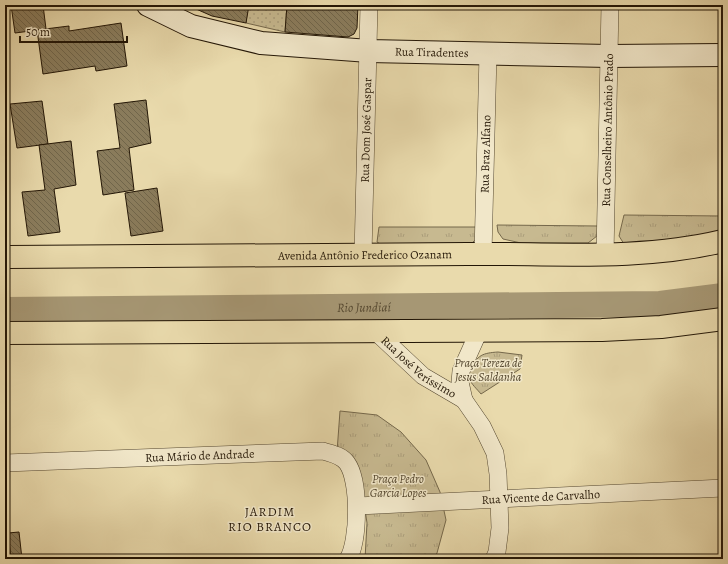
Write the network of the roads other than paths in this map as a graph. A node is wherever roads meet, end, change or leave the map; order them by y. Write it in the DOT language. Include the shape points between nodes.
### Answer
graph roads {
  1 [pos="148,5"];
  2 [pos="369,5"];
  3 [pos="610,5"];
  4 [pos="368,51"];
  5 [pos="488,54"];
  6 [pos="712,55"];
  7 [pos="609,56"];
  8 [pos="723,66"];
  9 [pos="723,241"];
  10 [pos="483,254"];
  11 [pos="363,255"];
  12 [pos="605,255"];
  13 [pos="5,256"];
  14 [pos="723,319"];
  15 [pos="479,330"];
  16 [pos="375,331"];
  17 [pos="5,333"];
  18 [pos="464,400"];
  19 [pos="5,463"];
  20 [pos="723,488"];
  21 [pos="499,498"];
  22 [pos="358,506"];
  23 [pos="348,559"];
  24 [pos="494,559"];
  1 -- 4 [label="street, Rua Tiradentes" via="191,26 261,43"];
  2 -- 4 [label="street, Rua Dom José Gaspar"];
  3 -- 7 [label="street, Rua Conselheiro Antônio Prado"];
  4 -- 5 [label="street, Rua Tiradentes"];
  4 -- 11 [label="street, Rua Dom José Gaspar"];
  5 -- 7 [label="street, Rua Tiradentes"];
  5 -- 10 [label="street, Rua Braz Alfano"];
  6 -- 7 [label="street, Rua Tiradentes"];
  6 -- 8 [label="street"];
  7 -- 12 [label="street, Rua Conselheiro Antônio Prado"];
  9 -- 12 [label="main road, Avenida Antônio Frederico Ozanam" via="696,247"];
  10 -- 11 [label="main road, Avenida Antônio Frederico Ozanam"];
  10 -- 12 [label="main road, Avenida Antônio Frederico Ozanam"];
  11 -- 13 [label="main road, Avenida Antônio Frederico Ozanam"];
  14 -- 15 [label="main road" via="661,327 602,330"];
  15 -- 16 [label="main road"];
  15 -- 18 [label="street" via="461,371 460,382"];
  16 -- 17 [label="main road"];
  16 -- 18 [label="street, Rua José Veríssimo" via="423,376"];
  18 -- 21 [label="street, Rua José Veríssimo" via="482,426 495,453"];
  19 -- 22 [label="street, Rua Mário de Andrade" via="323,451 338,455 347,464 353,477"];
  20 -- 21 [label="street, Rua Vicente de Carvalho"];
  21 -- 22 [label="street, Rua Vicente de Carvalho"];
  21 -- 24 [label="street, Rua José Veríssimo" via="500,528"];
  22 -- 23 [label="street, Rua Mário de Andrade" via="353,550"];
}
